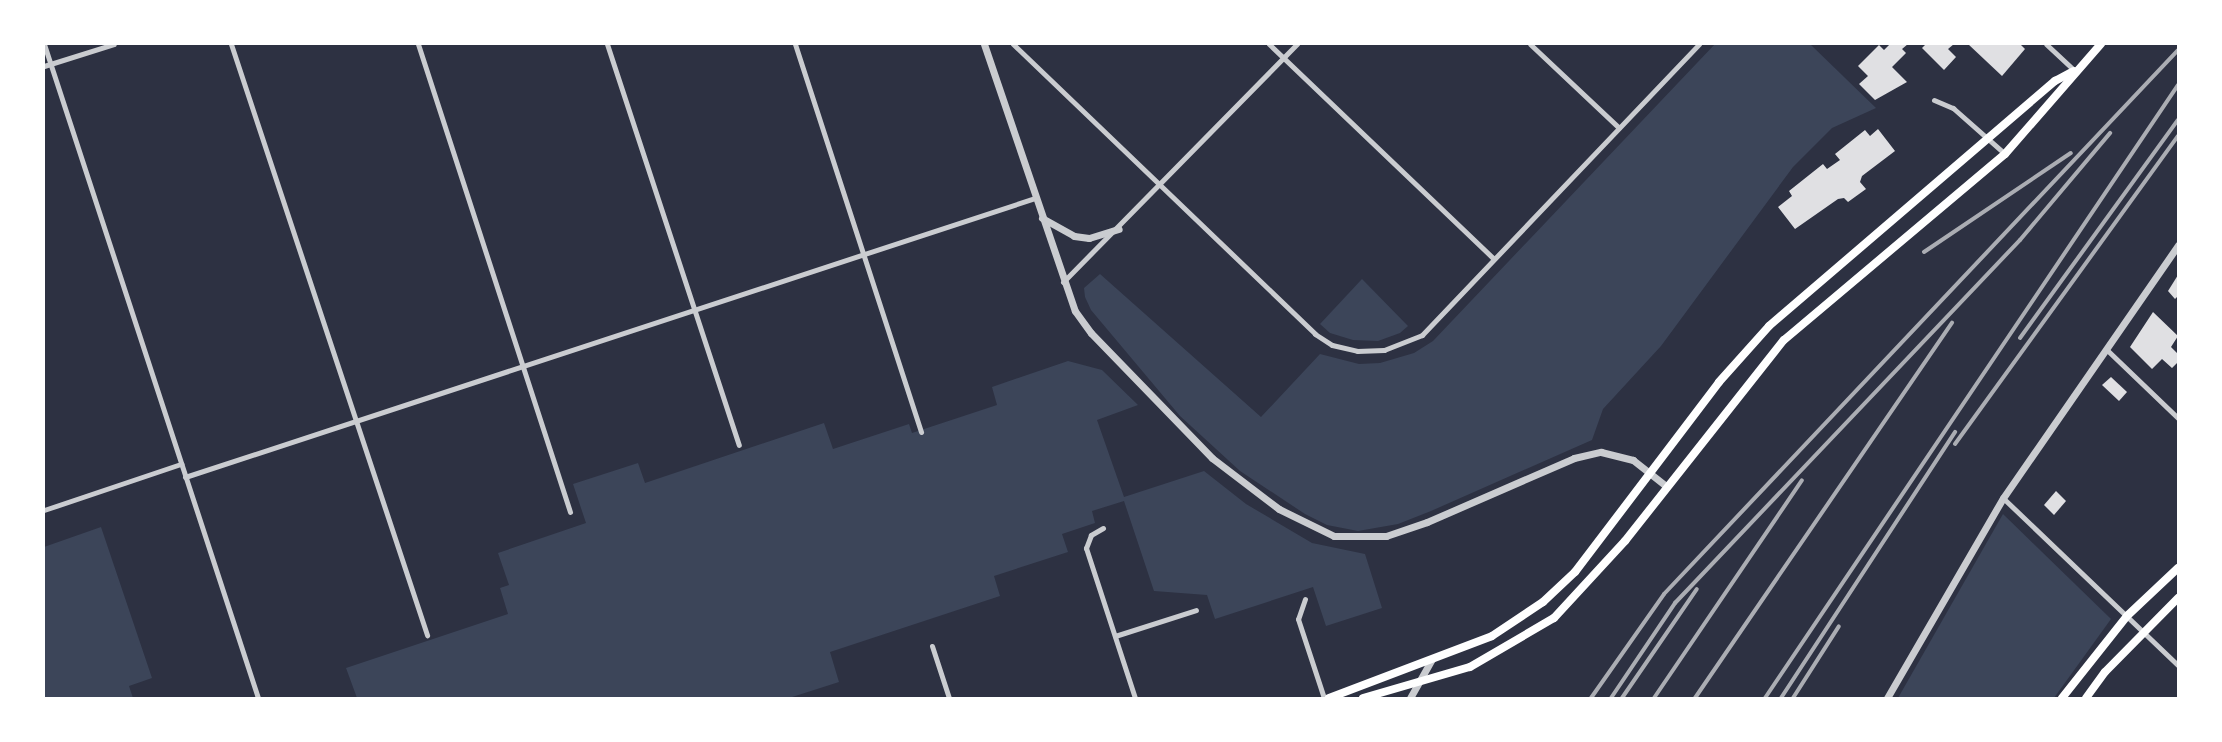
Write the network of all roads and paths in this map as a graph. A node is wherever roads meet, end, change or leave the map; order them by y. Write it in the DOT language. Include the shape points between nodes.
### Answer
graph roads {
  1 [pos="44,44"];
  2 [pos="114,44"];
  3 [pos="231,44"];
  4 [pos="418,44"];
  5 [pos="607,44"];
  6 [pos="795,44"];
  7 [pos="984,44"];
  8 [pos="1013,44"];
  9 [pos="1269,44"];
  10 [pos="1297,44"];
  11 [pos="1530,44"];
  12 [pos="1700,44"];
  13 [pos="2046,44"];
  14 [pos="2101,44"];
  15 [pos="1284,58"];
  16 [pos="50,64"];
  17 [pos="44,66"];
  18 [pos="2075,71"];
  19 [pos="1934,100"];
  20 [pos="1619,128"];
  21 [pos="1991,140"];
  22 [pos="2005,154"];
  23 [pos="1161,186"];
  24 [pos="1035,198"];
  25 [pos="1042,218"];
  26 [pos="1119,229"];
  27 [pos="2178,245"];
  28 [pos="863,254"];
  29 [pos="1494,259"];
  30 [pos="1063,283"];
  31 [pos="694,310"];
  32 [pos="2106,349"];
  33 [pos="523,366"];
  34 [pos="2178,418"];
  35 [pos="356,421"];
  36 [pos="921,432"];
  37 [pos="740,445"];
  38 [pos="181,464"];
  39 [pos="1652,474"];
  40 [pos="185,477"];
  41 [pos="1666,486"];
  42 [pos="2003,498"];
  43 [pos="44,510"];
  44 [pos="570,512"];
  45 [pos="1103,528"];
  46 [pos="2178,568"];
  47 [pos="2178,598"];
  48 [pos="1305,599"];
  49 [pos="1196,610"];
  50 [pos="2127,616"];
  51 [pos="2143,632"];
  52 [pos="427,635"];
  53 [pos="1115,636"];
  54 [pos="932,646"];
  55 [pos="1432,659"];
  56 [pos="2178,665"];
  57 [pos="1421,683"];
  58 [pos="258,699"];
  59 [pos="949,699"];
  60 [pos="1135,699"];
  61 [pos="1324,699"];
  62 [pos="1329,699"];
  63 [pos="1363,699"];
  64 [pos="1410,699"];
  65 [pos="1887,699"];
  66 [pos="2062,699"];
  67 [pos="2086,699"];
  1 -- 16 [label="street"];
  2 -- 16 [label="street"];
  3 -- 35 [label="street"];
  4 -- 33 [label="street"];
  5 -- 31 [label="street"];
  6 -- 28 [label="street"];
  7 -- 24 [label="street"];
  8 -- 23 [label="street"];
  9 -- 15 [label="street"];
  10 -- 15 [label="street"];
  11 -- 20 [label="street"];
  12 -- 20 [label="street"];
  13 -- 18 [label="street"];
  14 -- 18 [label="main road"];
  15 -- 23 [label="street"];
  15 -- 29 [label="street"];
  16 -- 17 [label="street"];
  16 -- 38 [label="street"];
  18 -- 21 [label="main road" via="2055,81"];
  18 -- 22 [label="main road" via="2064,90"];
  19 -- 21 [label="street" via="1953,108"];
  20 -- 29 [label="street"];
  21 -- 22 [label="street"];
  21 -- 39 [label="main road" via="1769,326 1719,382"];
  22 -- 41 [label="main road" via="1784,340"];
  23 -- 26 [label="street"];
  23 -- 29 [label="street" via="1315,334 1332,345 1357,351 1405,345 1422,335"];
  24 -- 25 [label="street"];
  24 -- 28 [label="street"];
  25 -- 26 [label="street" via="1061,231 1089,238"];
  25 -- 30 [label="street"];
  26 -- 30 [label="street"];
  27 -- 32 [label="street"];
  28 -- 31 [label="street"];
  28 -- 36 [label="street"];
  30 -- 39 [label="street" via="1087,328 1212,458 1272,504 1334,536 1370,538 1406,531 1588,454 1623,456"];
  31 -- 33 [label="street"];
  31 -- 37 [label="street"];
  32 -- 34 [label="street"];
  32 -- 42 [label="street"];
  33 -- 35 [label="street"];
  33 -- 44 [label="street"];
  35 -- 40 [label="street"];
  35 -- 52 [label="street"];
  38 -- 40 [label="street"];
  38 -- 43 [label="street"];
  39 -- 41 [label="street"];
  39 -- 55 [label="main road" via="1575,572 1543,602 1492,636"];
  40 -- 58 [label="street"];
  41 -- 57 [label="main road" via="1625,541 1554,618 1496,655"];
  42 -- 50 [label="street"];
  42 -- 65 [label="street"];
  45 -- 53 [label="street" via="1091,535 1086,549"];
  46 -- 50 [label="main road"];
  47 -- 51 [label="main road"];
  48 -- 61 [label="street" via="1298,619"];
  49 -- 53 [label="street"];
  50 -- 51 [label="street"];
  50 -- 66 [label="main road"];
  51 -- 56 [label="street"];
  51 -- 67 [label="main road"];
  53 -- 60 [label="street"];
  54 -- 59 [label="street"];
  55 -- 57 [label="street"];
  55 -- 62 [label="main road"];
  57 -- 63 [label="main road"];
  57 -- 64 [label="street"];
}
